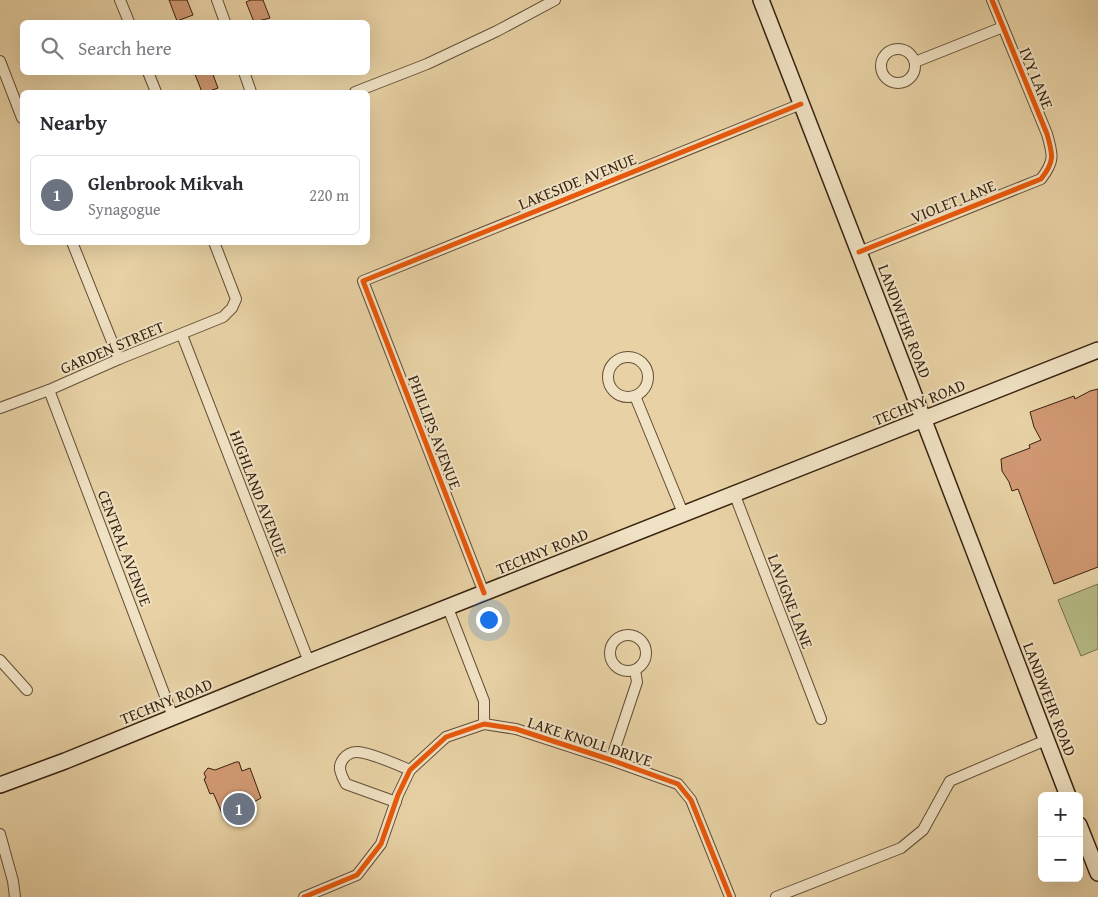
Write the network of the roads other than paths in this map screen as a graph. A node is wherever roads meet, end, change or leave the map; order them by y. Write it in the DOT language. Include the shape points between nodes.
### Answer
graph roads {
  1 [pos="120,0"];
  2 [pos="217,0"];
  3 [pos="555,0"];
  4 [pos="760,0"];
  5 [pos="992,0"];
  6 [pos="128,20"];
  7 [pos="224,20"];
  8 [pos="1003,28"];
  9 [pos="0,61"];
  10 [pos="915,62"];
  11 [pos="149,75"];
  12 [pos="245,75"];
  13 [pos="155,90"];
  14 [pos="250,90"];
  15 [pos="360,90"];
  16 [pos="801,104"];
  17 [pos="20,113"];
  18 [pos="1051,166"];
  19 [pos="73,245"];
  20 [pos="215,245"];
  21 [pos="859,252"];
  22 [pos="363,281"];
  23 [pos="182,335"];
  24 [pos="1098,350"];
  25 [pos="119,359"];
  26 [pos="49,390"];
  27 [pos="635,396"];
  28 [pos="0,408"];
  29 [pos="924,419"];
  30 [pos="734,493"];
  31 [pos="684,513"];
  32 [pos="484,593"];
  33 [pos="448,608"];
  34 [pos="0,660"];
  35 [pos="309,662"];
  36 [pos="635,670"];
  37 [pos="27,690"];
  38 [pos="173,717"];
  39 [pos="822,719"];
  40 [pos="484,724"];
  41 [pos="1046,740"];
  42 [pos="611,760"];
  43 [pos="410,770"];
  44 [pos="0,785"];
  45 [pos="1066,792"];
  46 [pos="396,802"];
  47 [pos="0,834"];
  48 [pos="1083,834"];
  49 [pos="1097,866"];
  50 [pos="311,896"];
  51 [pos="15,897"];
  52 [pos="730,897"];
  53 [pos="776,897"];
  1 -- 6 [label="street"];
  2 -- 7 [label="street"];
  3 -- 15 [label="street" via="426,64"];
  4 -- 16 [label="main road, LANDWEHR ROAD"];
  5 -- 8 [label="street, IVY LANE"];
  8 -- 10 [label="street"];
  8 -- 18 [label="street, IVY LANE" via="1047,134 1052,153"];
  9 -- 17 [label="street"];
  11 -- 13 [label="street"];
  12 -- 14 [label="street"];
  16 -- 21 [label="main road, LANDWEHR ROAD"];
  16 -- 22 [label="street, LAKESIDE AVENUE"];
  18 -- 21 [label="street, VIOLET LANE" via="1041,179"];
  19 -- 25 [label="street"];
  20 -- 23 [label="street, GARDEN STREET" via="236,299 223,317"];
  21 -- 29 [label="main road, LANDWEHR ROAD"];
  22 -- 32 [label="street, PHILLIPS AVENUE"];
  23 -- 25 [label="street, GARDEN STREET"];
  23 -- 35 [label="street, HIGHLAND AVENUE"];
  24 -- 29 [label="main road, TECHNY ROAD"];
  25 -- 26 [label="street, GARDEN STREET"];
  26 -- 28 [label="street, GARDEN STREET"];
  26 -- 38 [label="street, CENTRAL AVENUE"];
  27 -- 31 [label="street"];
  29 -- 30 [label="main road, TECHNY ROAD"];
  29 -- 41 [label="main road, LANDWEHR ROAD"];
  30 -- 31 [label="main road, TECHNY ROAD"];
  30 -- 39 [label="street, LAVIGNE LANE"];
  31 -- 32 [label="main road, TECHNY ROAD"];
  32 -- 33 [label="main road, TECHNY ROAD"];
  33 -- 35 [label="main road, TECHNY ROAD"];
  33 -- 40 [label="street" via="484,701"];
  34 -- 37 [label="street"];
  35 -- 38 [label="main road, TECHNY ROAD"];
  36 -- 42 [label="street, LAKE KNOLL DRIVE" via="637,682"];
  38 -- 44 [label="main road, TECHNY ROAD"];
  40 -- 42 [label="street, LAKE KNOLL DRIVE" via="516,729"];
  40 -- 43 [label="street, LAKE KNOLL DRIVE" via="446,737"];
  41 -- 45 [label="main road, LANDWEHR ROAD"];
  41 -- 53 [label="street" via="950,781 923,830 901,848"];
  42 -- 52 [label="street, LAKE KNOLL DRIVE" via="678,784 691,800"];
  43 -- 46 [label="street, LAKE KNOLL DRIVE"];
  43 -- 46 [label="street" via="357,752 346,755 341,762 340,772 346,784"];
  46 -- 50 [label="street, LAKE KNOLL DRIVE" via="381,844 357,875"];
  47 -- 51 [label="street"];
  48 -- 49 [label="main road"];
}
